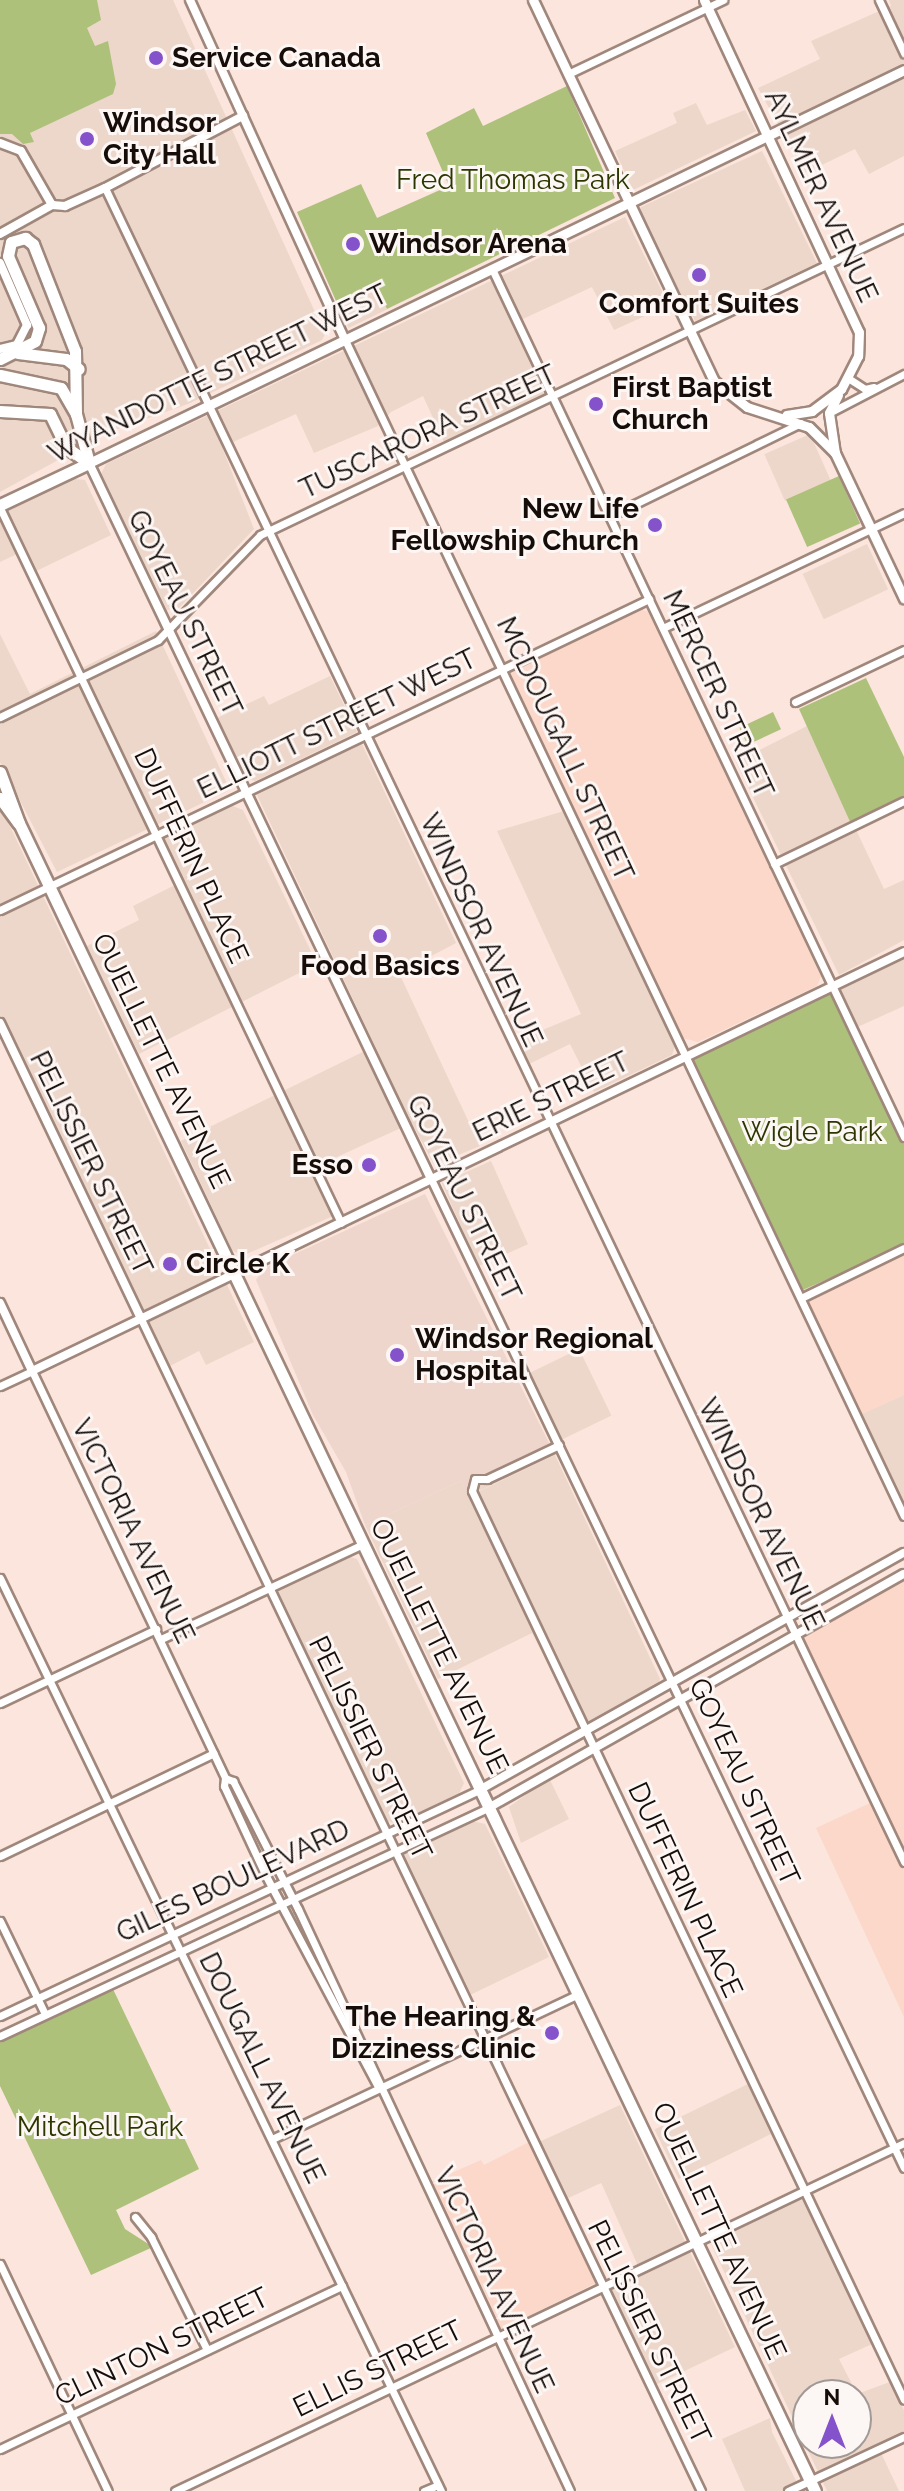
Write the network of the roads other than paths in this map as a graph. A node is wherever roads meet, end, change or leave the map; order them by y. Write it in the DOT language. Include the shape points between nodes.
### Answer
graph roads {
  1 [pos="190,0"];
  2 [pos="533,0"];
  3 [pos="723,0"];
  4 [pos="879,0"];
  5 [pos="706,4"];
  6 [pos="904,53"];
  7 [pos="904,70"];
  8 [pos="568,74"];
  9 [pos="243,116"];
  10 [pos="769,136"];
  11 [pos="0,143"];
  12 [pos="105,188"];
  13 [pos="630,203"];
  14 [pos="52,205"];
  15 [pos="904,228"];
  16 [pos="0,234"];
  17 [pos="0,263"];
  18 [pos="830,263"];
  19 [pos="492,269"];
  20 [pos="691,332"];
  21 [pos="345,340"];
  22 [pos="0,349"];
  23 [pos="18,353"];
  24 [pos="0,359"];
  25 [pos="79,370"];
  26 [pos="904,374"];
  27 [pos="0,375"];
  28 [pos="848,378"];
  29 [pos="881,386"];
  30 [pos="841,389"];
  31 [pos="553,397"];
  32 [pos="208,406"];
  33 [pos="1,411"];
  34 [pos="829,413"];
  35 [pos="76,414"];
  36 [pos="775,415"];
  37 [pos="801,423"];
  38 [pos="835,453"];
  39 [pos="89,463"];
  40 [pos="406,467"];
  41 [pos="0,507"];
  42 [pos="904,513"];
  43 [pos="610,516"];
  44 [pos="871,529"];
  45 [pos="268,532"];
  46 [pos="904,598"];
  47 [pos="649,599"];
  48 [pos="663,628"];
  49 [pos="168,630"];
  50 [pos="904,650"];
  51 [pos="502,670"];
  52 [pos="81,677"];
  53 [pos="795,702"];
  54 [pos="0,717"];
  55 [pos="364,735"];
  56 [pos="0,772"];
  57 [pos="246,792"];
  58 [pos="0,798"];
  59 [pos="904,801"];
  60 [pos="19,823"];
  61 [pos="156,835"];
  62 [pos="774,864"];
  63 [pos="50,886"];
  64 [pos="0,910"];
  65 [pos="904,952"];
  66 [pos="832,987"];
  67 [pos="0,1023"];
  68 [pos="686,1057"];
  69 [pos="548,1123"];
  70 [pos="904,1137"];
  71 [pos="431,1179"];
  72 [pos="341,1223"];
  73 [pos="904,1248"];
  74 [pos="236,1274"];
  75 [pos="801,1298"];
  76 [pos="0,1303"];
  77 [pos="141,1319"];
  78 [pos="32,1371"];
  79 [pos="0,1386"];
  80 [pos="559,1445"];
  81 [pos="904,1516"];
  82 [pos="363,1544"];
  83 [pos="904,1553"];
  84 [pos="904,1574"];
  85 [pos="0,1578"];
  86 [pos="269,1588"];
  87 [pos="787,1620"];
  88 [pos="156,1629"];
  89 [pos="796,1635"];
  90 [pos="161,1639"];
  91 [pos="49,1680"];
  92 [pos="673,1685"];
  93 [pos="680,1700"];
  94 [pos="0,1703"];
  95 [pos="587,1733"];
  96 [pos="594,1749"];
  97 [pos="214,1753"];
  98 [pos="225,1778"];
  99 [pos="481,1789"];
  100 [pos="109,1803"];
  101 [pos="490,1807"];
  102 [pos="386,1834"];
  103 [pos="393,1849"];
  104 [pos="0,1856"];
  105 [pos="904,1862"];
  106 [pos="282,1882"];
  107 [pos="273,1886"];
  108 [pos="291,1896"];
  109 [pos="282,1900"];
  110 [pos="0,1921"];
  111 [pos="172,1934"];
  112 [pos="180,1949"];
  113 [pos="579,1994"];
  114 [pos="37,1998"];
  115 [pos="45,2014"];
  116 [pos="0,2016"];
  117 [pos="0,2036"];
  118 [pos="485,2038"];
  119 [pos="378,2087"];
  120 [pos="272,2139"];
  121 [pos="904,2143"];
  122 [pos="894,2148"];
  123 [pos="904,2168"];
  124 [pos="804,2190"];
  125 [pos="135,2217"];
  126 [pos="697,2241"];
  127 [pos="0,2264"];
  128 [pos="342,2286"];
  129 [pos="603,2286"];
  130 [pos="497,2337"];
  131 [pos="207,2350"];
  132 [pos="392,2388"];
  133 [pos="904,2400"];
  134 [pos="72,2415"];
  135 [pos="904,2437"];
  136 [pos="0,2449"];
  137 [pos="813,2486"];
  138 [pos="440,2488"];
  139 [pos="108,2491"];
  140 [pos="175,2491"];
  141 [pos="424,2491"];
  142 [pos="570,2491"];
  143 [pos="701,2491"];
  144 [pos="788,2491"];
  1 -- 9 [label="street, MCDOUGALL STREET"];
  2 -- 8 [label="main road"];
  3 -- 5 [label="street"];
  4 -- 6 [label="street"];
  5 -- 8 [label="street"];
  5 -- 10 [label="main road, AYLMER AVENUE"];
  7 -- 10 [label="main road, WYANDOTTE STREET WEST"];
  8 -- 13 [label="main road"];
  9 -- 12 [label="street"];
  9 -- 21 [label="street, MCDOUGALL STREET"];
  10 -- 13 [label="main road, WYANDOTTE STREET WEST"];
  10 -- 18 [label="main road, AYLMER AVENUE"];
  11 -- 14 [label="street" via="21,151"];
  12 -- 14 [label="street" via="65,206"];
  12 -- 32 [label="street, WINDSOR AVENUE"];
  13 -- 19 [label="main road, WYANDOTTE STREET WEST"];
  13 -- 20 [label="main road"];
  14 -- 16 [label="street"];
  15 -- 18 [label="street, TUSCARORA STREET"];
  17 -- 22 [label="street" via="27,325 17,345"];
  18 -- 20 [label="street, TUSCARORA STREET"];
  18 -- 28 [label="main road, AYLMER AVENUE" via="859,332 858,356"];
  19 -- 21 [label="main road, WYANDOTTE STREET WEST"];
  19 -- 31 [label="street, MERCER STREET"];
  20 -- 31 [label="street, TUSCARORA STREET"];
  20 -- 36 [label="main road" via="723,392 747,407"];
  21 -- 32 [label="main road, WYANDOTTE STREET WEST"];
  21 -- 40 [label="street, MCDOUGALL STREET"];
  23 -- 24 [label="main road"];
  23 -- 25 [label="main road" via="66,359"];
  23 -- 25 [label="main road" via="35,341 39,328 8,256 11,242 25,238 33,244"];
  25 -- 35 [label="main road"];
  26 -- 29 [label="street"];
  27 -- 35 [label="main road" via="54,384"];
  28 -- 29 [label="street" via="865,389"];
  28 -- 30 [label="main road, AYLMER AVENUE"];
  29 -- 34 [label="street"];
  30 -- 34 [label="main road"];
  30 -- 36 [label="main road, AYLMER AVENUE" via="812,411"];
  31 -- 40 [label="street, TUSCARORA STREET"];
  31 -- 43 [label="street, MERCER STREET"];
  32 -- 39 [label="main road, WYANDOTTE STREET WEST"];
  32 -- 45 [label="street, WINDSOR AVENUE"];
  33 -- 39 [label="main road" via="50,414 66,447"];
  34 -- 38 [label="main road"];
  35 -- 39 [label="main road"];
  36 -- 37 [label="main road"];
  37 -- 38 [label="main road"];
  37 -- 43 [label="street"];
  38 -- 44 [label="main road"];
  39 -- 41 [label="main road, WYANDOTTE STREET WEST"];
  39 -- 49 [label="street, GOYEAU STREET"];
  40 -- 45 [label="street, TUSCARORA STREET"];
  40 -- 51 [label="street, MCDOUGALL STREET"];
  41 -- 52 [label="street, DUFFERIN PLACE"];
  42 -- 44 [label="street"];
  43 -- 47 [label="street, MERCER STREET"];
  44 -- 46 [label="main road"];
  44 -- 48 [label="street"];
  45 -- 49 [label="street, TUSCARORA STREET"];
  45 -- 55 [label="street, WINDSOR AVENUE"];
  47 -- 48 [label="street, MERCER STREET"];
  47 -- 51 [label="street, ELLIOTT STREET WEST"];
  48 -- 62 [label="street, MERCER STREET"];
  49 -- 52 [label="street, TUSCARORA STREET" via="158,640"];
  49 -- 57 [label="street, GOYEAU STREET"];
  50 -- 53 [label="street"];
  51 -- 55 [label="street, ELLIOTT STREET WEST"];
  51 -- 68 [label="street, MCDOUGALL STREET"];
  52 -- 54 [label="street, TUSCARORA STREET"];
  52 -- 61 [label="street, DUFFERIN PLACE"];
  55 -- 57 [label="street, ELLIOTT STREET WEST"];
  55 -- 69 [label="street, WINDSOR AVENUE"];
  56 -- 60 [label="main road, OUELLETTE AVENUE"];
  57 -- 61 [label="street, ELLIOTT STREET WEST"];
  57 -- 71 [label="street, GOYEAU STREET"];
  58 -- 60 [label="main road, OUELLETTE AVENUE"];
  59 -- 62 [label="street"];
  60 -- 63 [label="main road, OUELLETTE AVENUE"];
  61 -- 63 [label="street, ELLIOTT STREET WEST"];
  61 -- 72 [label="street, DUFFERIN PLACE"];
  62 -- 66 [label="street, MERCER STREET"];
  63 -- 64 [label="street, ELLIOTT STREET WEST"];
  63 -- 74 [label="main road, OUELLETTE AVENUE"];
  65 -- 66 [label="street, ERIE STREET"];
  66 -- 68 [label="street, ERIE STREET"];
  66 -- 70 [label="street, MERCER STREET"];
  67 -- 77 [label="street, PELISSIER STREET"];
  68 -- 69 [label="street, ERIE STREET"];
  68 -- 75 [label="street, MCDOUGALL STREET"];
  69 -- 71 [label="street, ERIE STREET"];
  69 -- 87 [label="street, WINDSOR AVENUE"];
  71 -- 72 [label="street, ERIE STREET"];
  71 -- 80 [label="street, GOYEAU STREET"];
  72 -- 74 [label="street, ERIE STREET"];
  73 -- 75 [label="street"];
  74 -- 77 [label="street, ERIE STREET"];
  74 -- 82 [label="main road, OUELLETTE AVENUE"];
  75 -- 81 [label="street, MCDOUGALL STREET"];
  76 -- 78 [label="street, VICTORIA AVENUE"];
  77 -- 78 [label="street, ERIE STREET"];
  77 -- 86 [label="street, PELISSIER STREET"];
  78 -- 79 [label="street, ERIE STREET"];
  78 -- 88 [label="street, VICTORIA AVENUE"];
  80 -- 92 [label="street, GOYEAU STREET"];
  80 -- 95 [label="street, DUFFERIN PLACE" via="487,1479 475,1479 472,1491"];
  82 -- 86 [label="street"];
  82 -- 99 [label="main road, OUELLETTE AVENUE"];
  83 -- 87 [label="street, GILES BOULEVARD"];
  84 -- 89 [label="street, GILES BOULEVARD"];
  85 -- 91 [label="street, DOUGALL AVENUE"];
  86 -- 90 [label="street"];
  86 -- 102 [label="street, PELISSIER STREET"];
  87 -- 89 [label="street, WINDSOR AVENUE"];
  87 -- 92 [label="street, GILES BOULEVARD"];
  88 -- 90 [label="street, VICTORIA AVENUE"];
  88 -- 91 [label="street"];
  89 -- 93 [label="street, GILES BOULEVARD"];
  89 -- 105 [label="street, WINDSOR AVENUE"];
  90 -- 97 [label="street, VICTORIA AVENUE"];
  91 -- 94 [label="street"];
  91 -- 100 [label="street, DOUGALL AVENUE"];
  92 -- 93 [label="street, GOYEAU STREET"];
  92 -- 95 [label="street, GILES BOULEVARD"];
  93 -- 96 [label="street, GILES BOULEVARD"];
  93 -- 122 [label="street, GOYEAU STREET"];
  95 -- 96 [label="street, DUFFERIN PLACE"];
  95 -- 99 [label="street, GILES BOULEVARD"];
  96 -- 101 [label="street, GILES BOULEVARD"];
  96 -- 124 [label="street, DUFFERIN PLACE"];
  97 -- 98 [label="street, VICTORIA AVENUE"];
  97 -- 100 [label="street"];
  98 -- 106 [label="street, VICTORIA AVENUE" via="233,1781"];
  98 -- 107 [label="street, VICTORIA AVENUE" via="224,1786"];
  99 -- 101 [label="main road, OUELLETTE AVENUE"];
  99 -- 102 [label="street, GILES BOULEVARD"];
  100 -- 104 [label="street"];
  100 -- 111 [label="street, DOUGALL AVENUE"];
  101 -- 103 [label="street, GILES BOULEVARD"];
  101 -- 113 [label="main road, OUELLETTE AVENUE"];
  102 -- 103 [label="street, PELISSIER STREET"];
  102 -- 106 [label="street, GILES BOULEVARD"];
  103 -- 108 [label="street, GILES BOULEVARD"];
  103 -- 118 [label="street, PELISSIER STREET"];
  106 -- 107 [label="street, GILES BOULEVARD"];
  106 -- 108 [label="street, VICTORIA AVENUE"];
  107 -- 109 [label="street, VICTORIA AVENUE"];
  107 -- 111 [label="street, GILES BOULEVARD"];
  108 -- 109 [label="street, GILES BOULEVARD"];
  108 -- 119 [label="street, VICTORIA AVENUE"];
  109 -- 112 [label="street, GILES BOULEVARD"];
  109 -- 119 [label="street, VICTORIA AVENUE"];
  110 -- 114 [label="street"];
  111 -- 112 [label="street, DOUGALL AVENUE"];
  111 -- 114 [label="street, GILES BOULEVARD"];
  112 -- 115 [label="street, GILES BOULEVARD"];
  112 -- 120 [label="street, DOUGALL AVENUE"];
  113 -- 118 [label="street"];
  113 -- 126 [label="main road, OUELLETTE AVENUE"];
  114 -- 115 [label="street"];
  114 -- 116 [label="street, GILES BOULEVARD"];
  115 -- 117 [label="street, GILES BOULEVARD"];
  118 -- 119 [label="street"];
  118 -- 129 [label="street, PELISSIER STREET"];
  119 -- 120 [label="street"];
  119 -- 130 [label="street, VICTORIA AVENUE"];
  120 -- 128 [label="street, DOUGALL AVENUE"];
  121 -- 122 [label="street, ELLIS STREET"];
  122 -- 123 [label="street, GOYEAU STREET"];
  122 -- 124 [label="street, ELLIS STREET"];
  124 -- 126 [label="street, ELLIS STREET"];
  124 -- 133 [label="street, DUFFERIN PLACE"];
  125 -- 131 [label="street" via="151,2237"];
  126 -- 129 [label="street, ELLIS STREET"];
  126 -- 137 [label="main road, OUELLETTE AVENUE"];
  127 -- 134 [label="street"];
  128 -- 131 [label="street, CLINTON STREET"];
  128 -- 132 [label="street, DOUGALL AVENUE"];
  129 -- 130 [label="street, ELLIS STREET"];
  129 -- 143 [label="street, PELISSIER STREET"];
  130 -- 132 [label="street, ELLIS STREET"];
  130 -- 142 [label="street, VICTORIA AVENUE"];
  131 -- 134 [label="street, CLINTON STREET"];
  132 -- 138 [label="street, DOUGALL AVENUE"];
  132 -- 140 [label="street, ELLIS STREET"];
  134 -- 136 [label="street, CLINTON STREET"];
  134 -- 139 [label="street"];
  135 -- 137 [label="street"];
  137 -- 144 [label="street"];
  138 -- 141 [label="street"];
}
